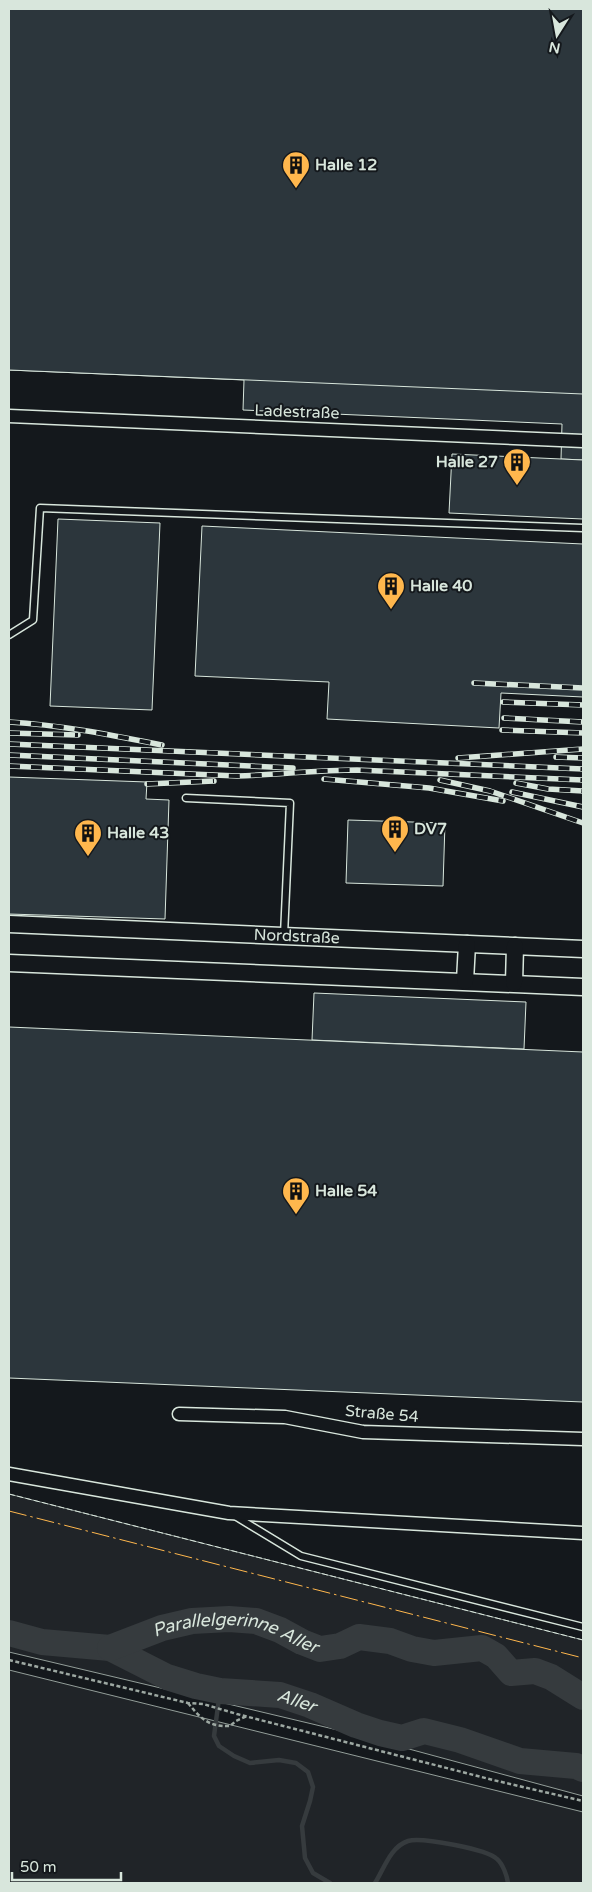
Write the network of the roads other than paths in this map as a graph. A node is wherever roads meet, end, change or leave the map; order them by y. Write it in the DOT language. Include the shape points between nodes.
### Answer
graph roads {
  1 [pos="9,416"];
  2 [pos="583,441"];
  3 [pos="583,528"];
  4 [pos="9,635"];
  5 [pos="186,798"];
  6 [pos="9,924"];
  7 [pos="284,936"];
  8 [pos="467,944"];
  9 [pos="515,946"];
  10 [pos="583,949"];
  11 [pos="9,963"];
  12 [pos="465,981"];
  13 [pos="514,983"];
  14 [pos="583,987"];
  15 [pos="179,1414"];
  16 [pos="583,1439"];
  17 [pos="9,1474"];
  18 [pos="229,1512"];
  19 [pos="583,1533"];
  20 [pos="583,1628"];
  1 -- 2 [label="street, Ladestraße"];
  3 -- 4 [label="lane" via="40,508 33,620"];
  5 -- 7 [label="lane" via="290,802"];
  6 -- 7 [label="street, Nordstraße"];
  7 -- 8 [label="street, Nordstraße"];
  8 -- 9 [label="street, Nordstraße"];
  8 -- 12 [label="street"];
  9 -- 10 [label="street, Nordstraße"];
  9 -- 13 [label="street"];
  11 -- 12 [label="street"];
  12 -- 13 [label="street"];
  13 -- 14 [label="street"];
  15 -- 16 [label="street, Straße 54" via="285,1417 363,1432"];
  17 -- 18 [label="street"];
  18 -- 19 [label="street"];
  18 -- 20 [label="lane" via="301,1556"];
}
